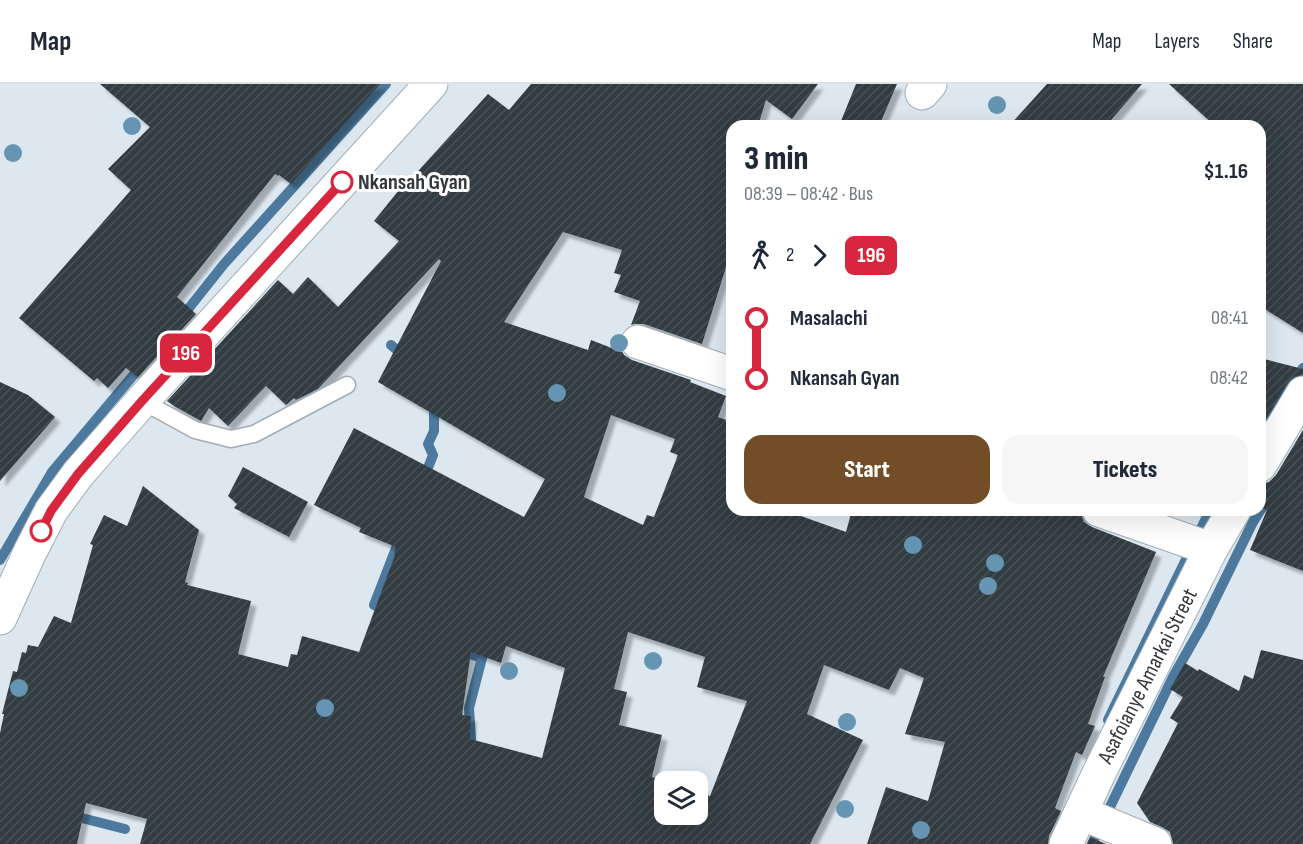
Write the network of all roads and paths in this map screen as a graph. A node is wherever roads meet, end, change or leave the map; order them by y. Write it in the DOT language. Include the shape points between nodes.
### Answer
graph roads {
  1 [pos="431,84"];
  2 [pos="638,342"];
  3 [pos="726,372"];
  4 [pos="347,385"];
  5 [pos="1303,393"];
  6 [pos="142,401"];
  7 [pos="1266,455"];
  8 [pos="1116,516"];
  9 [pos="1230,516"];
  10 [pos="1211,549"];
  11 [pos="0,618"];
  12 [pos="1081,813"];
  13 [pos="1066,844"];
  14 [pos="1155,844"];
  1 -- 6 [label="street"];
  2 -- 3 [label="street"];
  4 -- 6 [label="lane" via="254,434 231,439 195,430"];
  5 -- 7 [label="street"];
  6 -- 11 [label="street" via="51,511"];
  8 -- 10 [label="street"];
  9 -- 10 [label="street, Asafoianye Amarkai Street"];
  10 -- 12 [label="street, Asafoianye Amarkai Street"];
  12 -- 13 [label="street, Asafoianye Amarkai Street"];
  12 -- 14 [label="street"];
}
